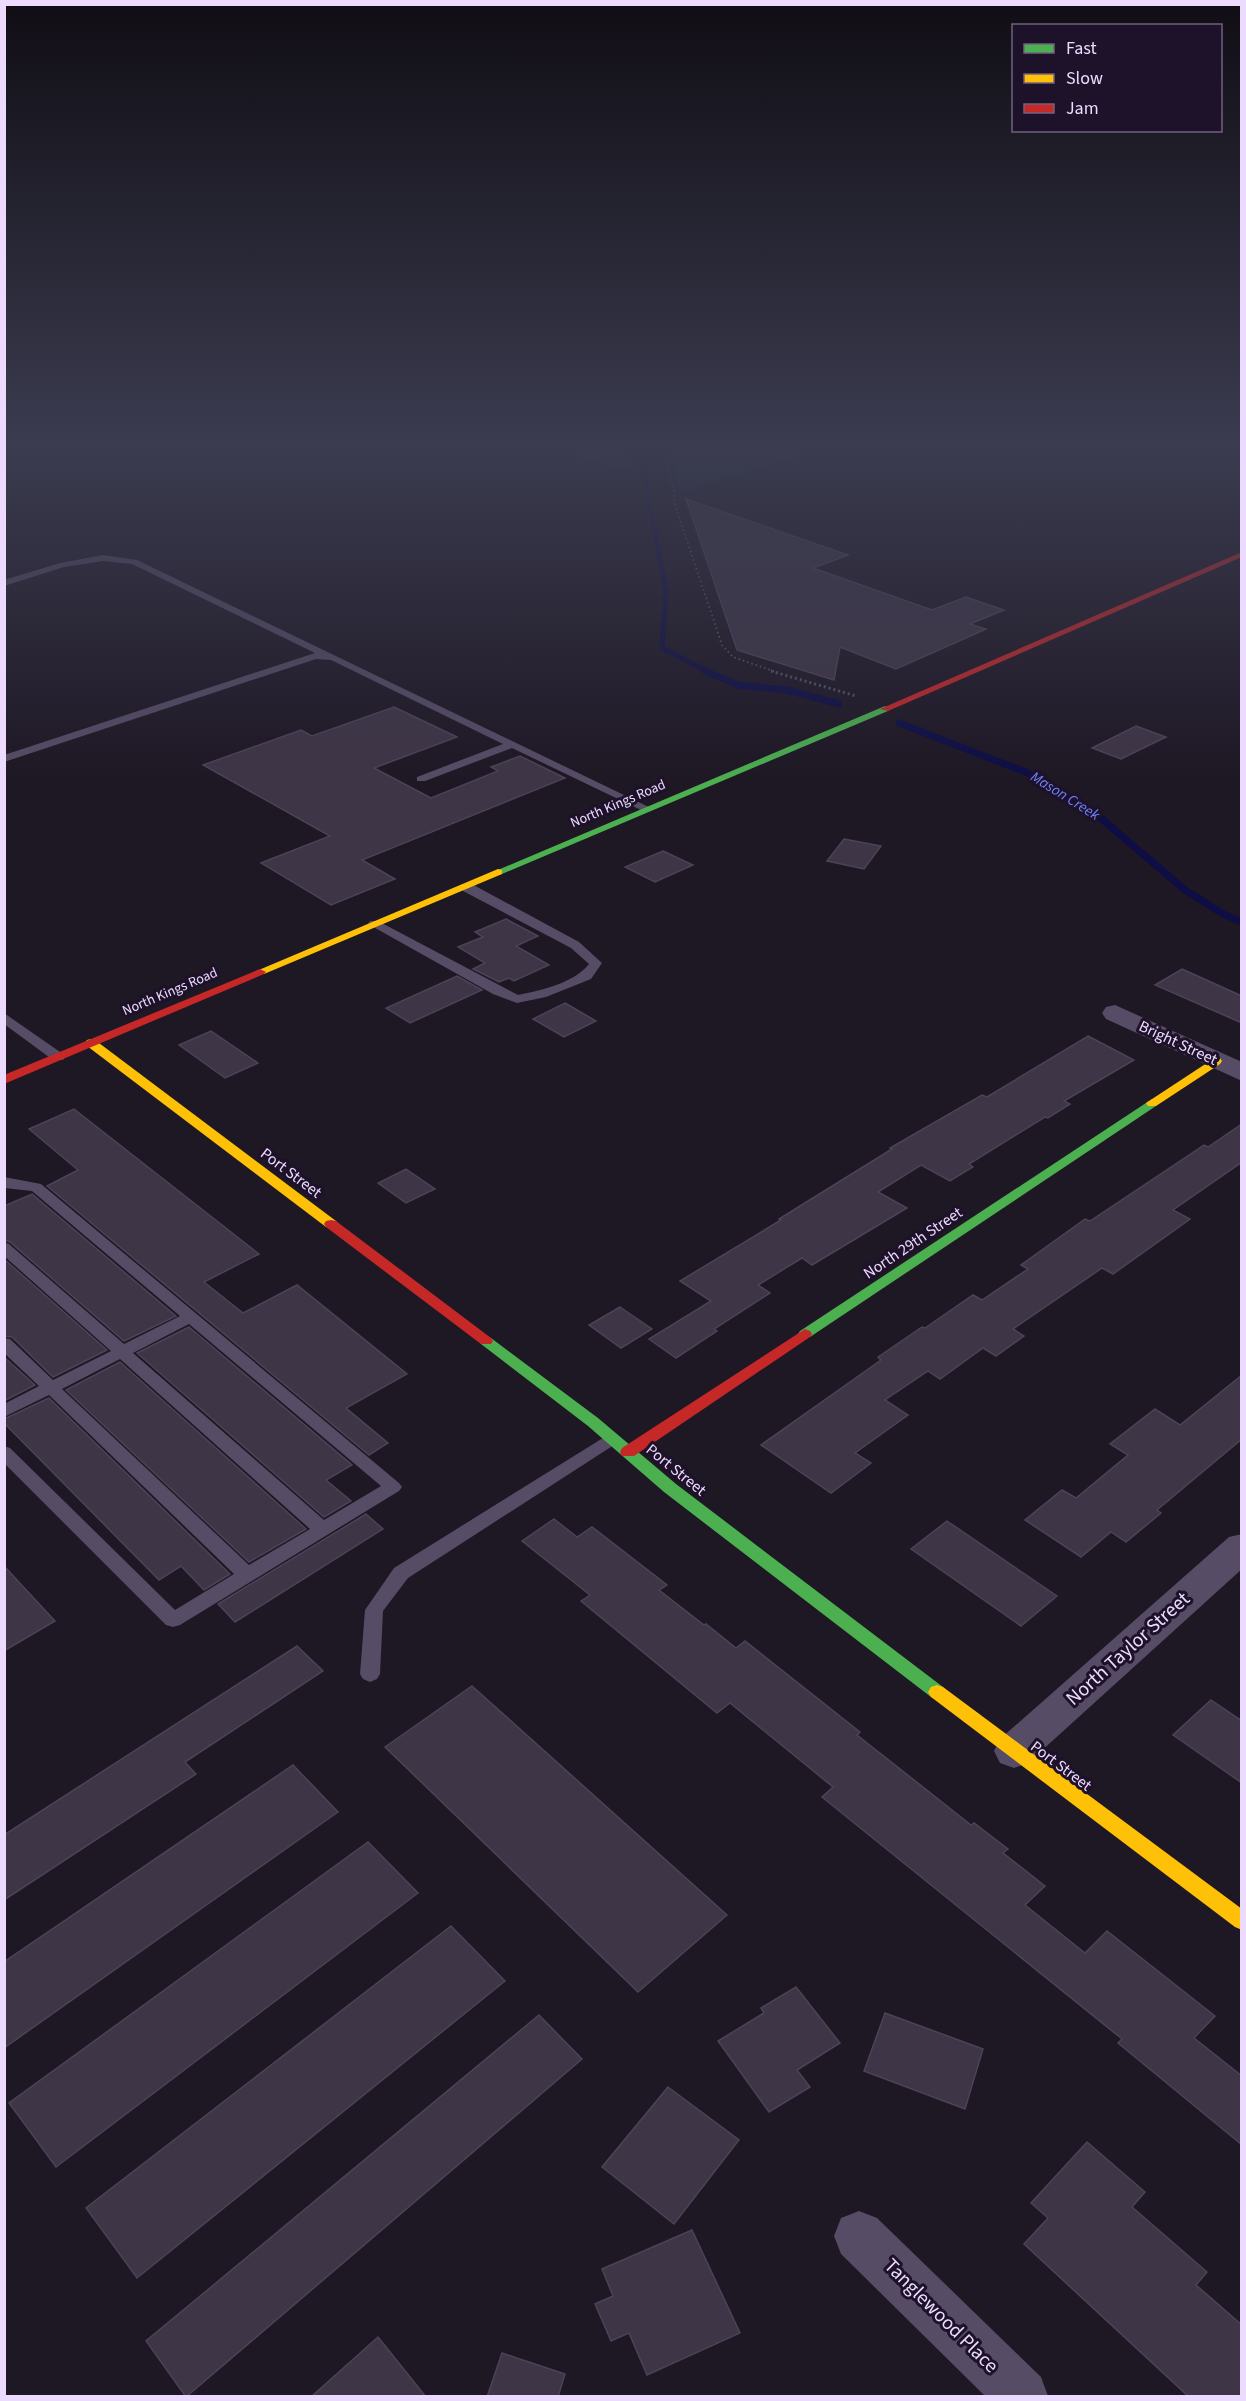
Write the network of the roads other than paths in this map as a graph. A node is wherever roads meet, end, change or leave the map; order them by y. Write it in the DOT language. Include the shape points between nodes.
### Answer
graph roads {
  1 [pos="97,559"];
  2 [pos="111,559"];
  3 [pos="1230,559"];
  4 [pos="4,583"];
  5 [pos="333,657"];
  6 [pos="512,744"];
  7 [pos="4,759"];
  8 [pos="421,779"];
  9 [pos="647,809"];
  10 [pos="468,886"];
  11 [pos="374,924"];
  12 [pos="1115,1013"];
  13 [pos="4,1017"];
  14 [pos="91,1043"];
  15 [pos="58,1057"];
  16 [pos="1216,1061"];
  17 [pos="1242,1072"];
  18 [pos="4,1080"];
  19 [pos="6,1183"];
  20 [pos="4,1247"];
  21 [pos="191,1317"];
  22 [pos="4,1343"];
  23 [pos="122,1351"];
  24 [pos="50,1387"];
  25 [pos="4,1411"];
  26 [pos="611,1438"];
  27 [pos="4,1452"];
  28 [pos="628,1452"];
  29 [pos="322,1529"];
  30 [pos="1242,1547"];
  31 [pos="247,1575"];
  32 [pos="370,1674"];
  33 [pos="1014,1751"];
  34 [pos="1242,1921"];
  35 [pos="859,2236"];
  36 [pos="1022,2397"];
  1 -- 4 [label="lane"];
  2 -- 5 [label="lane" via="134,562"];
  3 -- 9 [label="street, North Kings Road"];
  5 -- 6 [label="lane"];
  5 -- 7 [label="lane" via="315,656"];
  6 -- 8 [label="lane"];
  6 -- 9 [label="lane"];
  9 -- 10 [label="street, North Kings Road"];
  10 -- 11 [label="street, North Kings Road"];
  10 -- 11 [label="lane" via="575,945 596,963 586,976 517,999"];
  11 -- 14 [label="street, North Kings Road"];
  12 -- 16 [label="street, Bright Street"];
  13 -- 15 [label="lane"];
  14 -- 15 [label="street, North Kings Road"];
  14 -- 26 [label="street, Port Street"];
  15 -- 18 [label="street, North Kings Road"];
  16 -- 17 [label="street, Bright Street"];
  16 -- 28 [label="street, North 29th Street"];
  19 -- 21 [label="lane" via="36,1187"];
  20 -- 23 [label="lane"];
  21 -- 23 [label="lane"];
  21 -- 29 [label="lane" via="393,1487"];
  22 -- 24 [label="lane"];
  23 -- 24 [label="lane"];
  23 -- 29 [label="lane"];
  24 -- 25 [label="lane"];
  24 -- 31 [label="lane"];
  26 -- 28 [label="street, Port Street"];
  26 -- 32 [label="lane" via="401,1573 374,1610"];
  27 -- 31 [label="lane" via="172,1620"];
  28 -- 33 [label="street, Port Street"];
  29 -- 31 [label="lane"];
  30 -- 33 [label="street, North Taylor Street"];
  33 -- 34 [label="street, Port Street"];
  35 -- 36 [label="street, Tanglewood Place"];
}
